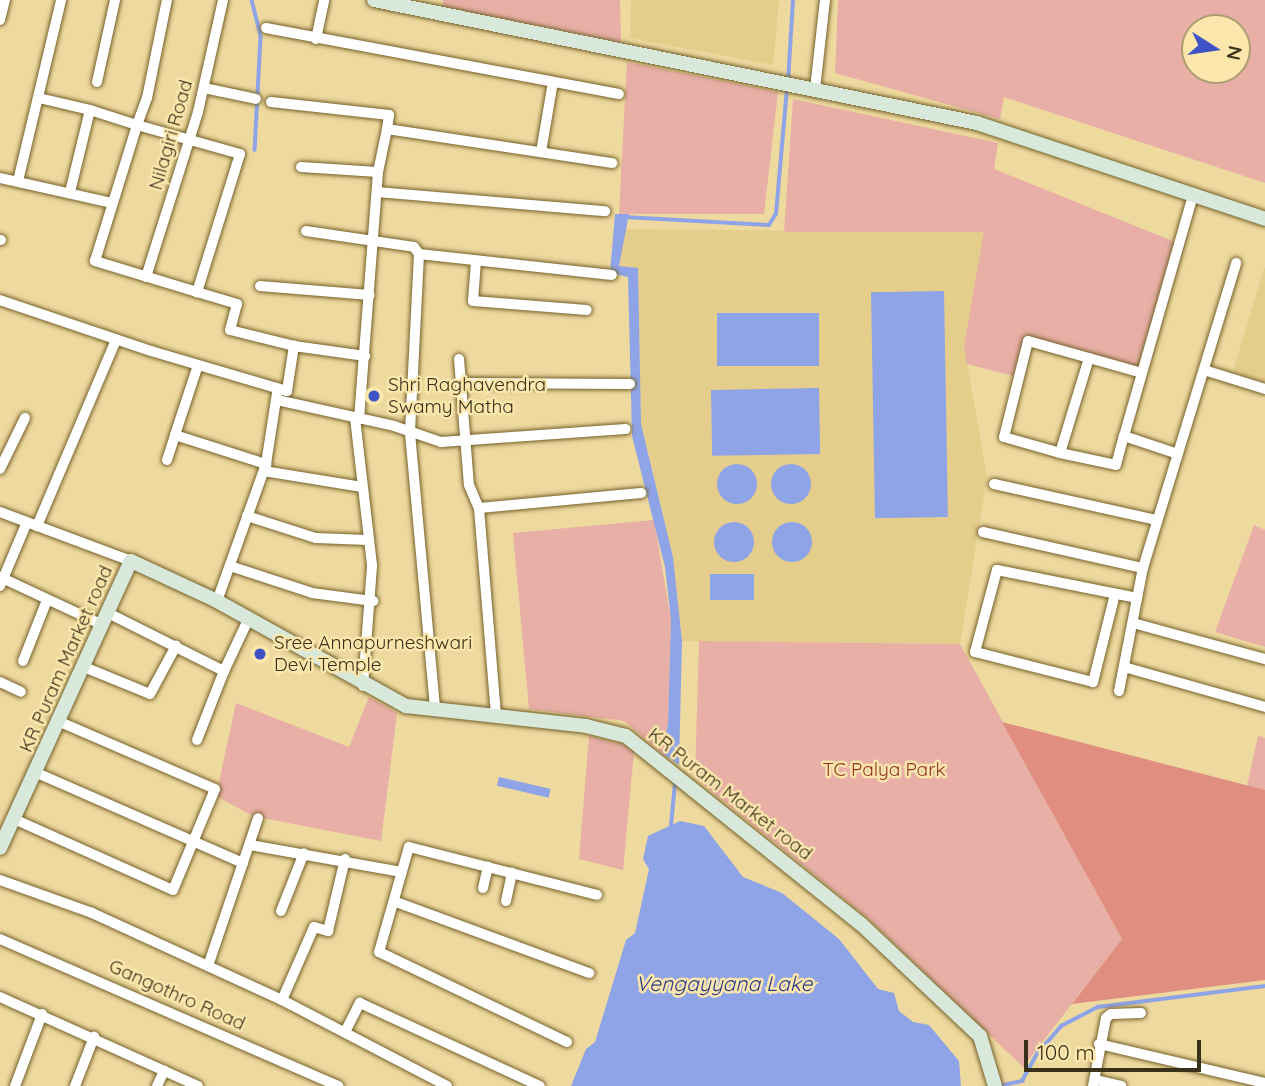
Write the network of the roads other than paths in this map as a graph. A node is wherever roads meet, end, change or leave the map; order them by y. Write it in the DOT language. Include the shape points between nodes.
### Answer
graph roads {
  1 [pos="5,0"];
  2 [pos="61,0"];
  3 [pos="115,0"];
  4 [pos="167,0"];
  5 [pos="223,0"];
  6 [pos="324,0"];
  7 [pos="825,0"];
  8 [pos="382,1"];
  9 [pos="0,20"];
  10 [pos="265,28"];
  11 [pos="316,39"];
  12 [pos="97,82"];
  13 [pos="553,82"];
  14 [pos="204,88"];
  15 [pos="810,88"];
  16 [pos="619,94"];
  17 [pos="39,99"];
  18 [pos="256,99"];
  19 [pos="271,102"];
  20 [pos="90,110"];
  21 [pos="137,125"];
  22 [pos="387,129"];
  23 [pos="190,140"];
  24 [pos="541,152"];
  25 [pos="612,163"];
  26 [pos="301,167"];
  27 [pos="378,172"];
  28 [pos="0,178"];
  29 [pos="18,181"];
  30 [pos="70,192"];
  31 [pos="377,192"];
  32 [pos="1193,195"];
  33 [pos="112,203"];
  34 [pos="605,211"];
  35 [pos="1265,219"];
  36 [pos="306,232"];
  37 [pos="373,239"];
  38 [pos="419,254"];
  39 [pos="476,261"];
  40 [pos="1236,263"];
  41 [pos="612,275"];
  42 [pos="146,277"];
  43 [pos="260,286"];
  44 [pos="197,292"];
  45 [pos="370,295"];
  46 [pos="0,300"];
  47 [pos="587,310"];
  48 [pos="117,340"];
  49 [pos="294,346"];
  50 [pos="365,356"];
  51 [pos="1089,358"];
  52 [pos="459,359"];
  53 [pos="198,365"];
  54 [pos="1204,370"];
  55 [pos="1142,373"];
  56 [pos="460,383"];
  57 [pos="630,384"];
  58 [pos="1265,389"];
  59 [pos="277,394"];
  60 [pos="25,418"];
  61 [pos="357,418"];
  62 [pos="626,429"];
  63 [pos="410,433"];
  64 [pos="175,435"];
  65 [pos="1124,436"];
  66 [pos="464,443"];
  67 [pos="1060,453"];
  68 [pos="1178,454"];
  69 [pos="167,460"];
  70 [pos="265,467"];
  71 [pos="0,469"];
  72 [pos="994,484"];
  73 [pos="362,486"];
  74 [pos="641,493"];
  75 [pos="479,508"];
  76 [pos="0,512"];
  77 [pos="247,516"];
  78 [pos="1157,520"];
  79 [pos="32,524"];
  80 [pos="983,532"];
  81 [pos="368,540"];
  82 [pos="131,561"];
  83 [pos="230,566"];
  84 [pos="1143,568"];
  85 [pos="1,581"];
  86 [pos="1115,594"];
  87 [pos="1137,598"];
  88 [pos="47,600"];
  89 [pos="217,601"];
  90 [pos="373,601"];
  91 [pos="105,619"];
  92 [pos="248,620"];
  93 [pos="1133,622"];
  94 [pos="176,646"];
  95 [pos="1265,659"];
  96 [pos="23,661"];
  97 [pos="84,667"];
  98 [pos="1124,667"];
  99 [pos="224,671"];
  100 [pos="0,682"];
  101 [pos="363,686"];
  102 [pos="1119,691"];
  103 [pos="21,692"];
  104 [pos="1265,707"];
  105 [pos="435,708"];
  106 [pos="496,715"];
  107 [pos="60,722"];
  108 [pos="197,740"];
  109 [pos="37,773"];
  110 [pos="258,818"];
  111 [pos="14,819"];
  112 [pos="192,841"];
  113 [pos="250,845"];
  114 [pos="0,848"];
  115 [pos="304,853"];
  116 [pos="345,859"];
  117 [pos="243,863"];
  118 [pos="488,867"];
  119 [pos="402,872"];
  120 [pos="512,873"];
  121 [pos="0,880"];
  122 [pos="483,888"];
  123 [pos="597,895"];
  124 [pos="506,901"];
  125 [pos="396,902"];
  126 [pos="281,911"];
  127 [pos="0,939"];
  128 [pos="208,966"];
  129 [pos="589,973"];
  130 [pos="0,997"];
  131 [pos="282,1000"];
  132 [pos="1141,1013"];
  133 [pos="42,1014"];
  134 [pos="345,1032"];
  135 [pos="94,1037"];
  136 [pos="567,1042"];
  137 [pos="1099,1044"];
  138 [pos="164,1071"];
  139 [pos="1094,1083"];
  140 [pos="1265,1083"];
  141 [pos="15,1086"];
  142 [pos="75,1086"];
  143 [pos="157,1086"];
  144 [pos="198,1086"];
  145 [pos="338,1086"];
  146 [pos="447,1086"];
  147 [pos="540,1086"];
  148 [pos="995,1086"];
  149 [pos="1121,1086"];
  1 -- 9 [label="street"];
  2 -- 17 [label="street"];
  3 -- 12 [label="street"];
  4 -- 21 [label="street"];
  5 -- 14 [label="street, Nilagiri Road"];
  6 -- 11 [label="street"];
  7 -- 15 [label="street"];
  8 -- 15 [label="street"];
  10 -- 11 [label="street"];
  11 -- 13 [label="street"];
  13 -- 16 [label="street"];
  13 -- 24 [label="street"];
  14 -- 18 [label="street"];
  14 -- 23 [label="street, Nilagiri Road"];
  15 -- 32 [label="street" via="977,123"];
  17 -- 20 [label="street"];
  17 -- 29 [label="street"];
  19 -- 22 [label="street" via="388,115"];
  20 -- 21 [label="street"];
  20 -- 30 [label="street"];
  21 -- 23 [label="street"];
  21 -- 33 [label="street"];
  22 -- 24 [label="street"];
  22 -- 27 [label="street"];
  23 -- 42 [label="street, Nilagiri Road"];
  23 -- 44 [label="street" via="240,154"];
  24 -- 25 [label="street"];
  26 -- 27 [label="street"];
  27 -- 31 [label="street"];
  28 -- 29 [label="street"];
  29 -- 30 [label="street"];
  30 -- 33 [label="street"];
  31 -- 34 [label="street"];
  31 -- 37 [label="street"];
  32 -- 35 [label="street"];
  32 -- 55 [label="street"];
  33 -- 42 [label="street" via="95,261"];
  36 -- 37 [label="street"];
  37 -- 38 [label="street" via="414,247"];
  37 -- 45 [label="street"];
  38 -- 39 [label="street"];
  38 -- 63 [label="street"];
  39 -- 41 [label="street"];
  39 -- 47 [label="street" via="474,301"];
  40 -- 54 [label="street"];
  42 -- 44 [label="street"];
  43 -- 45 [label="street"];
  44 -- 49 [label="street" via="237,304 230,330"];
  45 -- 50 [label="street"];
  46 -- 48 [label="street"];
  48 -- 53 [label="street"];
  48 -- 79 [label="street"];
  49 -- 50 [label="street"];
  49 -- 59 [label="street" via="287,391"];
  50 -- 61 [label="street"];
  51 -- 55 [label="street"];
  51 -- 67 [label="street"];
  51 -- 67 [label="street" via="1028,341 1004,437"];
  52 -- 56 [label="street"];
  53 -- 59 [label="street"];
  53 -- 64 [label="street"];
  54 -- 58 [label="street"];
  54 -- 68 [label="street"];
  55 -- 65 [label="street"];
  56 -- 57 [label="street"];
  56 -- 66 [label="street"];
  59 -- 61 [label="street"];
  59 -- 70 [label="street"];
  60 -- 71 [label="street"];
  61 -- 63 [label="street"];
  61 -- 73 [label="street"];
  62 -- 66 [label="street"];
  63 -- 66 [label="street"];
  63 -- 105 [label="street"];
  64 -- 69 [label="street"];
  64 -- 70 [label="street"];
  65 -- 67 [label="street" via="1116,466"];
  65 -- 68 [label="street"];
  66 -- 75 [label="street" via="469,485"];
  68 -- 78 [label="street"];
  70 -- 73 [label="street"];
  70 -- 77 [label="street"];
  72 -- 78 [label="street"];
  73 -- 81 [label="street"];
  74 -- 75 [label="street"];
  75 -- 106 [label="street"];
  76 -- 79 [label="street, KR Puram Market road"];
  77 -- 81 [label="street" via="316,538"];
  77 -- 83 [label="street"];
  78 -- 84 [label="street"];
  79 -- 82 [label="street, KR Puram Market road"];
  79 -- 85 [label="street"];
  80 -- 84 [label="street"];
  81 -- 90 [label="street"];
  82 -- 89 [label="street, KR Puram Market road"];
  82 -- 91 [label="street, KR Puram Market road"];
  83 -- 89 [label="street"];
  83 -- 90 [label="street" via="312,593"];
  84 -- 87 [label="street"];
  85 -- 88 [label="street"];
  86 -- 86 [label="street" via="995,571 975,652 1093,682"];
  86 -- 87 [label="street"];
  87 -- 93 [label="street"];
  88 -- 91 [label="street"];
  88 -- 96 [label="street"];
  89 -- 92 [label="street, KR Puram Market road"];
  90 -- 101 [label="street"];
  91 -- 94 [label="street"];
  91 -- 97 [label="street, KR Puram Market road"];
  92 -- 99 [label="street"];
  92 -- 101 [label="street, KR Puram Market road"];
  93 -- 95 [label="street"];
  93 -- 98 [label="street"];
  94 -- 97 [label="street" via="150,694"];
  94 -- 99 [label="street"];
  97 -- 107 [label="street, KR Puram Market road"];
  98 -- 102 [label="street"];
  98 -- 104 [label="street"];
  99 -- 108 [label="street"];
  100 -- 103 [label="street"];
  101 -- 105 [label="street, KR Puram Market road" via="406,706"];
  105 -- 106 [label="street, KR Puram Market road"];
  106 -- 148 [label="street, KR Puram Market road" via="626,736 861,924 980,1036"];
  107 -- 109 [label="street, KR Puram Market road"];
  107 -- 112 [label="street" via="215,789"];
  109 -- 111 [label="street, KR Puram Market road"];
  109 -- 112 [label="street"];
  110 -- 113 [label="street"];
  111 -- 112 [label="street" via="173,890"];
  111 -- 114 [label="street, KR Puram Market road"];
  112 -- 117 [label="street"];
  113 -- 115 [label="street"];
  113 -- 117 [label="street"];
  115 -- 116 [label="street"];
  115 -- 126 [label="street"];
  116 -- 119 [label="street"];
  116 -- 131 [label="street" via="328,931 314,927"];
  117 -- 128 [label="street"];
  118 -- 119 [label="street" via="410,847"];
  118 -- 120 [label="street"];
  118 -- 122 [label="street"];
  119 -- 125 [label="street"];
  120 -- 123 [label="street"];
  120 -- 124 [label="street"];
  121 -- 128 [label="street" via="92,913"];
  125 -- 129 [label="street"];
  125 -- 136 [label="street" via="379,952"];
  127 -- 145 [label="street, Gangothro Road"];
  128 -- 131 [label="street"];
  130 -- 133 [label="street"];
  131 -- 134 [label="street"];
  132 -- 137 [label="street" via="1111,1014"];
  133 -- 135 [label="street"];
  133 -- 141 [label="street"];
  134 -- 146 [label="street"];
  134 -- 147 [label="street" via="360,1003"];
  135 -- 138 [label="street"];
  135 -- 142 [label="street"];
  137 -- 139 [label="street"];
  137 -- 140 [label="street"];
  138 -- 143 [label="street"];
  138 -- 144 [label="street"];
  139 -- 149 [label="street"];
}
